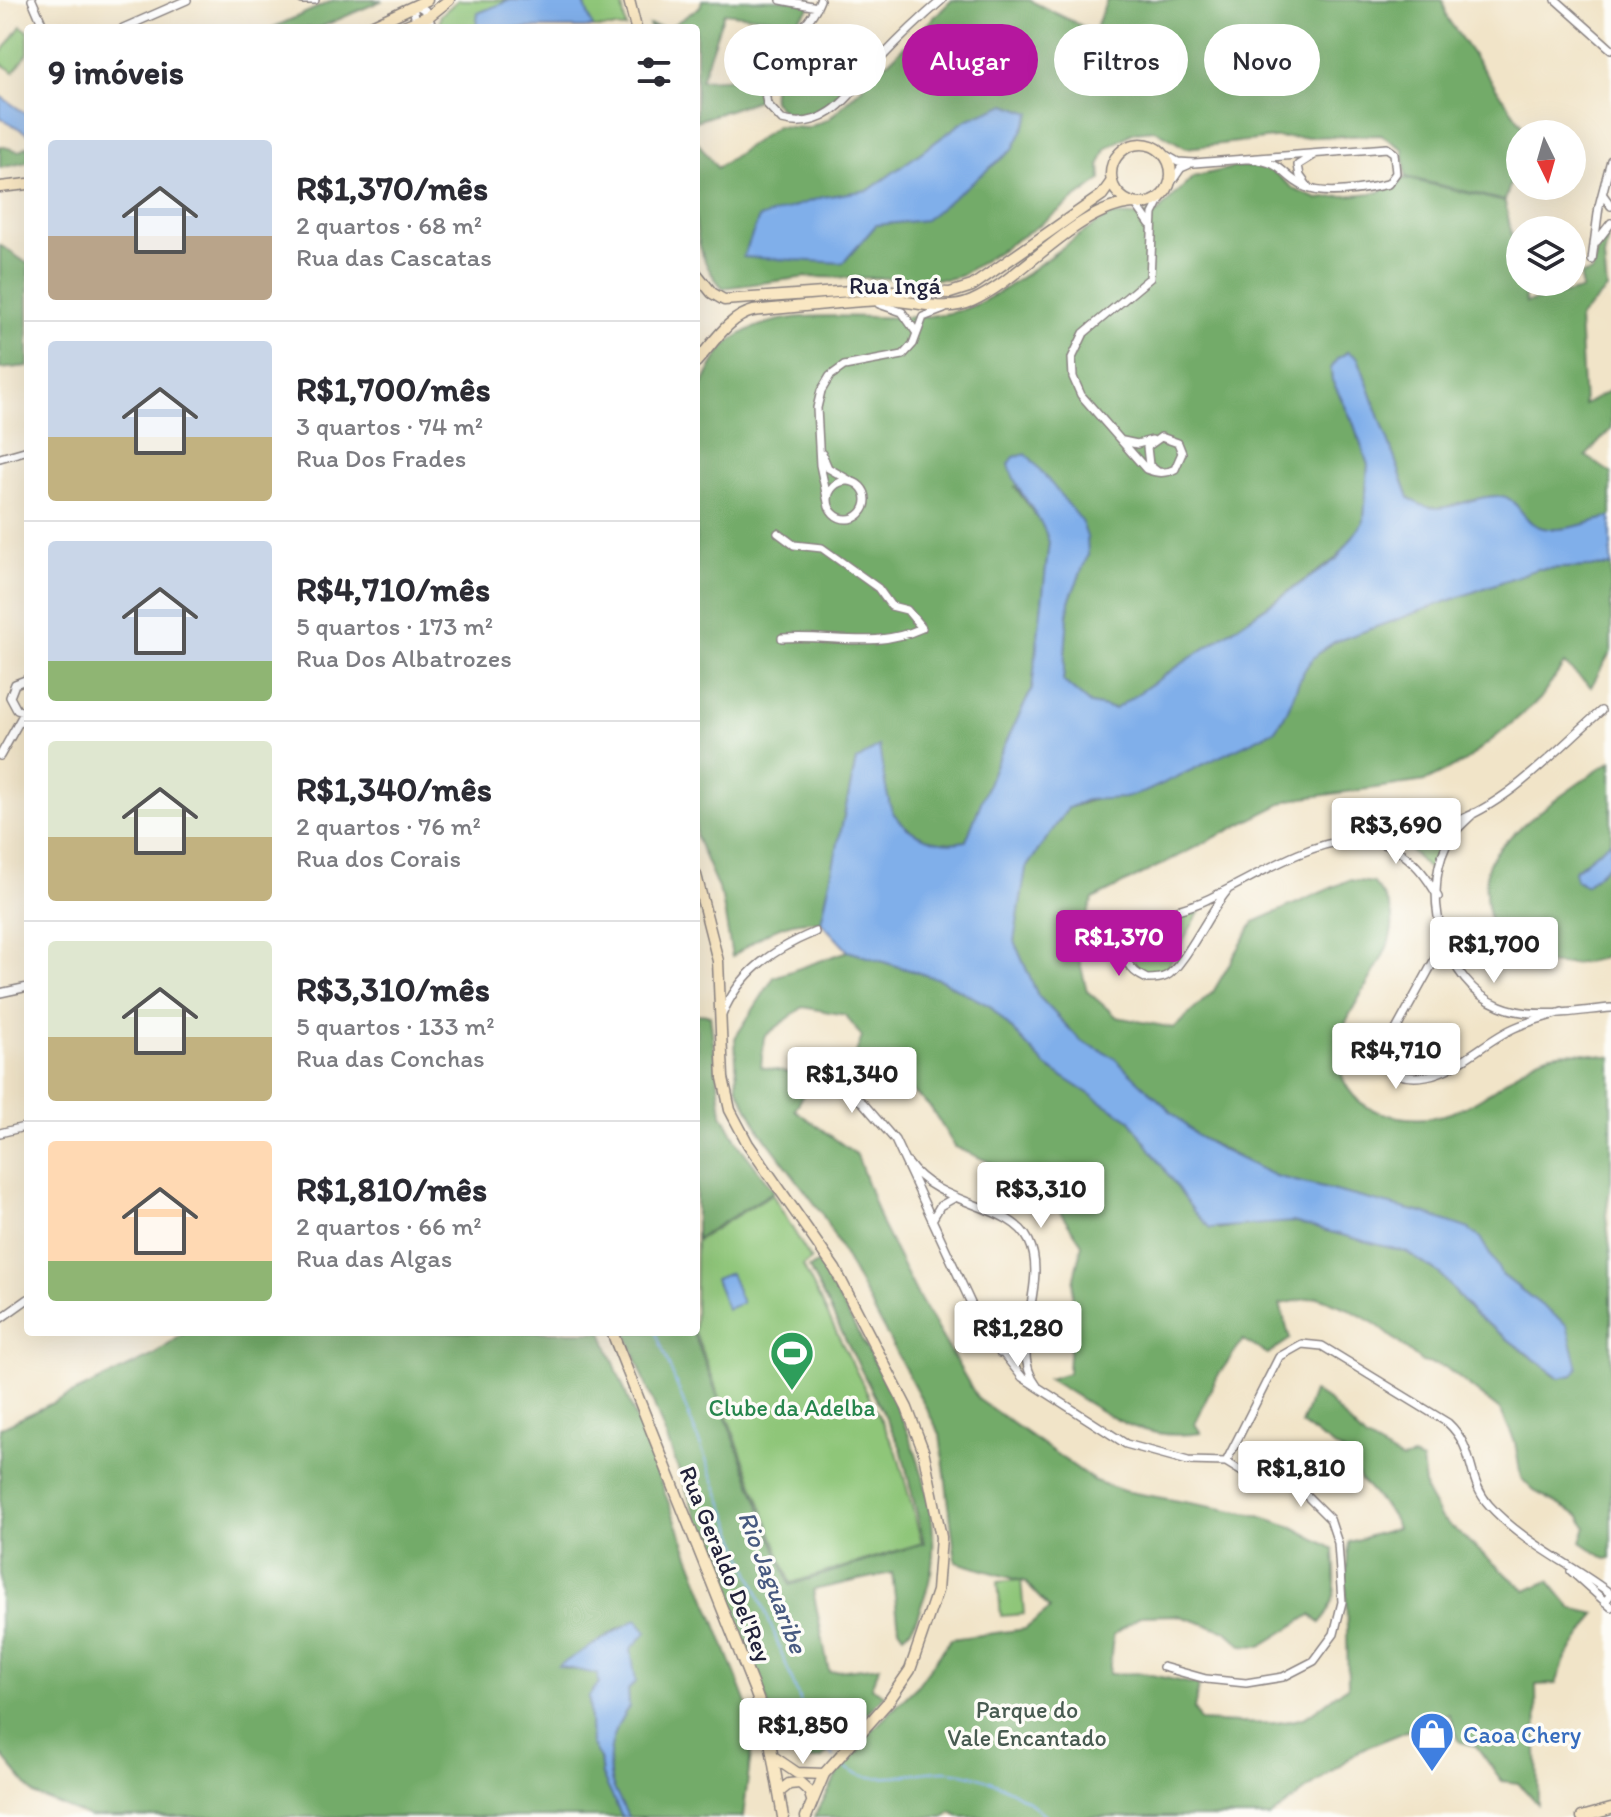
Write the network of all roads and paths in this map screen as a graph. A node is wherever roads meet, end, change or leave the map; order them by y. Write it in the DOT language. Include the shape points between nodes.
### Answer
graph roads {
  1 [pos="32,0"];
  2 [pos="187,0"];
  3 [pos="302,0"];
  4 [pos="315,0"];
  5 [pos="449,0"];
  6 [pos="629,0"];
  7 [pos="781,0"];
  8 [pos="942,0"];
  9 [pos="1556,0"];
  10 [pos="419,4"];
  11 [pos="818,4"];
  12 [pos="429,16"];
  13 [pos="42,24"];
  14 [pos="132,24"];
  15 [pos="376,24"];
  16 [pos="416,24"];
  17 [pos="417,24"];
  18 [pos="432,24"];
  19 [pos="635,24"];
  20 [pos="1611,49"];
  21 [pos="1319,153"];
  22 [pos="1164,154"];
  23 [pos="1250,159"];
  24 [pos="1611,160"];
  25 [pos="1194,163"];
  26 [pos="1112,181"];
  27 [pos="24,184"];
  28 [pos="1170,184"];
  29 [pos="0,187"];
  30 [pos="1310,189"];
  31 [pos="1602,193"];
  32 [pos="1162,196"];
  33 [pos="1134,203"];
  34 [pos="1611,206"];
  35 [pos="1611,223"];
  36 [pos="1151,226"];
  37 [pos="1595,243"];
  38 [pos="1592,260"];
  39 [pos="700,278"];
  40 [pos="865,302"];
  41 [pos="962,304"];
  42 [pos="916,332"];
  43 [pos="700,358"];
  44 [pos="1156,439"];
  45 [pos="1123,441"];
  46 [pos="24,451"];
  47 [pos="821,452"];
  48 [pos="0,458"];
  49 [pos="1158,472"];
  50 [pos="855,483"];
  51 [pos="829,507"];
  52 [pos="778,533"];
  53 [pos="782,638"];
  54 [pos="24,681"];
  55 [pos="1601,711"];
  56 [pos="24,712"];
  57 [pos="24,716"];
  58 [pos="0,756"];
  59 [pos="1474,813"];
  60 [pos="1448,824"];
  61 [pos="1454,833"];
  62 [pos="1389,834"];
  63 [pos="1350,839"];
  64 [pos="1388,845"];
  65 [pos="1438,873"];
  66 [pos="1427,876"];
  67 [pos="700,889"];
  68 [pos="1227,891"];
  69 [pos="1438,897"];
  70 [pos="1201,903"];
  71 [pos="1209,913"];
  72 [pos="815,932"];
  73 [pos="1442,933"];
  74 [pos="1453,965"];
  75 [pos="1431,966"];
  76 [pos="24,988"];
  77 [pos="0,993"];
  78 [pos="1611,1008"];
  79 [pos="1509,1009"];
  80 [pos="1562,1012"];
  81 [pos="722,1015"];
  82 [pos="1513,1028"];
  83 [pos="813,1066"];
  84 [pos="24,1127"];
  85 [pos="0,1133"];
  86 [pos="903,1155"];
  87 [pos="954,1198"];
  88 [pos="932,1220"];
  89 [pos="24,1302"];
  90 [pos="0,1319"];
  91 [pos="614,1336"];
  92 [pos="1027,1347"];
  93 [pos="1000,1353"];
  94 [pos="1040,1390"];
  95 [pos="1226,1462"];
  96 [pos="1567,1566"];
  97 [pos="1611,1594"];
  98 [pos="1608,1605"];
  99 [pos="1163,1667"];
  100 [pos="773,1757"];
  101 [pos="826,1771"];
  102 [pos="779,1792"];
  103 [pos="812,1800"];
  104 [pos="1610,1809"];
  105 [pos="783,1817"];
  106 [pos="806,1817"];
  107 [pos="1582,1817"];
  1 -- 13 [label="street"];
  2 -- 14 [label="street"];
  3 -- 4 [label="street"];
  5 -- 12 [label="main road"];
  6 -- 19 [label="main road"];
  7 -- 11 [label="street"];
  8 -- 11 [label="street" via="840,106 815,120 782,120 767,104 768,76"];
  9 -- 20 [label="street"];
  10 -- 12 [label="street"];
  10 -- 15 [label="main road"];
  10 -- 16 [label="street"];
  12 -- 17 [label="main road"];
  12 -- 18 [label="street"];
  21 -- 23 [label="street"];
  21 -- 30 [label="street" via="1298,165"];
  21 -- 30 [label="street" via="1387,148 1394,153 1396,173 1393,181 1381,185"];
  22 -- 25 [label="street"];
  22 -- 26 [label="main road" via="1143,144 1127,148 1116,158"];
  22 -- 28 [label="main road"];
  23 -- 25 [label="street"];
  23 -- 30 [label="street" via="1276,163"];
  24 -- 31 [label="street"];
  25 -- 28 [label="street" via="1181,168"];
  26 -- 33 [label="main road" via="1120,195"];
  26 -- 39 [label="main road, Rua Ingá" via="1102,195 981,279 950,293 865,290 724,300"];
  27 -- 29 [label="main road"];
  28 -- 32 [label="main road"];
  31 -- 34 [label="street"];
  31 -- 37 [label="street"];
  32 -- 33 [label="main road"];
  32 -- 36 [label="street"];
  33 -- 36 [label="street"];
  33 -- 41 [label="main road, Rua Ingá" via="1100,213 991,290"];
  35 -- 37 [label="street"];
  36 -- 45 [label="street" via="1150,278 1084,333 1072,358 1075,387"];
  37 -- 38 [label="street"];
  40 -- 41 [label="main road, Rua Ingá"];
  40 -- 42 [label="street" via="902,312"];
  40 -- 43 [label="main road, Rua Ingá" via="742,314"];
  41 -- 42 [label="street" via="927,314"];
  42 -- 47 [label="street" via="903,355 844,366 826,381 817,408"];
  44 -- 45 [label="street"];
  44 -- 49 [label="street" via="1147,447 1146,459"];
  44 -- 49 [label="street" via="1173,439 1182,453 1175,469"];
  45 -- 49 [label="street" via="1146,469"];
  46 -- 48 [label="street"];
  47 -- 50 [label="street" via="834,473"];
  47 -- 51 [label="street" via="823,494"];
  50 -- 51 [label="street" via="834,486"];
  50 -- 51 [label="street" via="866,499 862,512 844,519"];
  52 -- 53 [label="street" via="794,545 822,548 878,588 891,606 907,610 922,628 870,643"];
  54 -- 56 [label="street" via="15,684 10,697"];
  55 -- 59 [label="street" via="1508,792"];
  57 -- 58 [label="street"];
  59 -- 60 [label="street"];
  59 -- 61 [label="street"];
  60 -- 61 [label="street"];
  60 -- 62 [label="street"];
  61 -- 65 [label="street"];
  62 -- 63 [label="street"];
  62 -- 64 [label="street"];
  63 -- 64 [label="street"];
  63 -- 68 [label="street" via="1291,857"];
  64 -- 66 [label="street"];
  65 -- 66 [label="street"];
  65 -- 69 [label="street"];
  66 -- 69 [label="street"];
  67 -- 81 [label="main road" via="713,933"];
  68 -- 70 [label="street"];
  68 -- 71 [label="street"];
  69 -- 73 [label="street"];
  70 -- 71 [label="street"];
  70 -- 71 [label="street" via="1133,930 1125,949 1130,968 1147,979 1167,976 1182,961"];
  72 -- 81 [label="street" via="763,959 743,979"];
  73 -- 74 [label="street"];
  73 -- 75 [label="street"];
  74 -- 75 [label="street"];
  74 -- 79 [label="street" via="1480,995"];
  75 -- 82 [label="street" via="1386,1048 1386,1062 1396,1074 1414,1078 1441,1073"];
  76 -- 77 [label="street"];
  78 -- 80 [label="street"];
  79 -- 80 [label="street"];
  79 -- 82 [label="street"];
  80 -- 82 [label="street"];
  81 -- 101 [label="main road" via="723,1078 730,1110 835,1269 907,1408 923,1450 939,1527 937,1591 910,1670"];
  83 -- 86 [label="street" via="877,1117"];
  84 -- 85 [label="street"];
  86 -- 87 [label="street" via="928,1185"];
  86 -- 88 [label="street"];
  87 -- 88 [label="street" via="940,1206"];
  87 -- 92 [label="street" via="1013,1223 1027,1238 1033,1260"];
  88 -- 93 [label="street" via="982,1327"];
  89 -- 90 [label="street"];
  91 -- 100 [label="main road, Rua Geraldo Del'Rey" via="755,1691"];
  92 -- 93 [label="street" via="1015,1354"];
  92 -- 94 [label="street" via="1028,1372"];
  93 -- 94 [label="street"];
  94 -- 95 [label="street" via="1126,1444 1188,1461"];
  95 -- 96 [label="street" via="1279,1357 1302,1344 1322,1346 1448,1423 1464,1440 1478,1488 1491,1507"];
  95 -- 99 [label="street" via="1247,1475 1303,1492 1323,1508 1338,1543 1343,1583 1337,1626 1314,1661 1264,1682 1226,1682"];
  96 -- 97 [label="street"];
  96 -- 98 [label="street"];
  97 -- 98 [label="street"];
  100 -- 101 [label="main road" via="797,1773"];
  100 -- 102 [label="main road, Rua Geraldo Del'Rey"];
  101 -- 103 [label="main road"];
  102 -- 103 [label="main road" via="800,1783"];
  102 -- 105 [label="main road, Rua Geraldo Del'Rey"];
  103 -- 106 [label="main road"];
  104 -- 107 [label="main road"];
}
